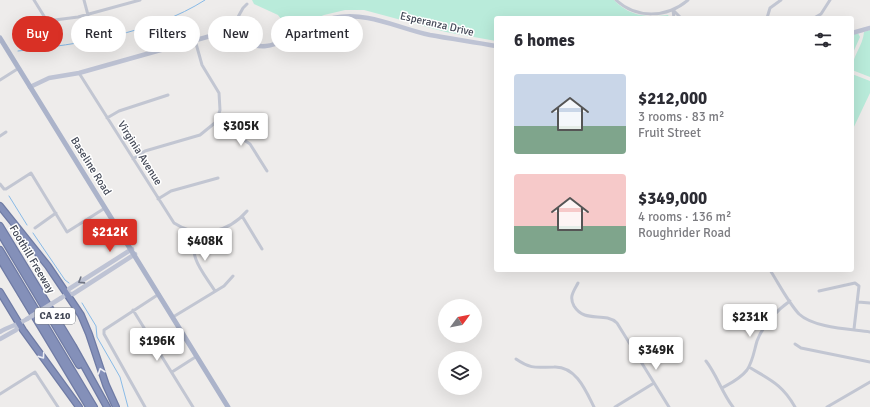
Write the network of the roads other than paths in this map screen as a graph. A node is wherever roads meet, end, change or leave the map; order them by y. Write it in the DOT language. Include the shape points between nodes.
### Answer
graph roads {
  1 [pos="34,0"];
  2 [pos="84,0"];
  3 [pos="140,0"];
  4 [pos="616,0"];
  5 [pos="688,0"];
  6 [pos="781,0"];
  7 [pos="830,0"];
  8 [pos="131,1"];
  9 [pos="247,4"];
  10 [pos="673,10"];
  11 [pos="88,15"];
  12 [pos="239,16"];
  13 [pos="674,16"];
  14 [pos="679,16"];
  15 [pos="768,16"];
  16 [pos="818,16"];
  17 [pos="870,28"];
  18 [pos="854,32"];
  19 [pos="0,38"];
  20 [pos="263,45"];
  21 [pos="494,46"];
  22 [pos="153,52"];
  23 [pos="198,52"];
  24 [pos="19,68"];
  25 [pos="79,73"];
  26 [pos="0,80"];
  27 [pos="30,87"];
  28 [pos="168,95"];
  29 [pos="107,118"];
  30 [pos="216,122"];
  31 [pos="6,132"];
  32 [pos="0,136"];
  33 [pos="133,158"];
  34 [pos="267,171"];
  35 [pos="218,178"];
  36 [pos="0,184"];
  37 [pos="158,199"];
  38 [pos="0,206"];
  39 [pos="105,208"];
  40 [pos="247,211"];
  41 [pos="56,213"];
  42 [pos="242,216"];
  43 [pos="0,226"];
  44 [pos="35,228"];
  45 [pos="194,232"];
  46 [pos="0,234"];
  47 [pos="132,249"];
  48 [pos="262,249"];
  49 [pos="0,250"];
  50 [pos="135,254"];
  51 [pos="0,259"];
  52 [pos="771,272"];
  53 [pos="233,276"];
  54 [pos="578,283"];
  55 [pos="215,291"];
  56 [pos="819,291"];
  57 [pos="0,292"];
  58 [pos="67,294"];
  59 [pos="159,294"];
  60 [pos="790,300"];
  61 [pos="858,302"];
  62 [pos="870,303"];
  63 [pos="133,310"];
  64 [pos="173,317"];
  65 [pos="20,324"];
  66 [pos="854,329"];
  67 [pos="0,332"];
  68 [pos="870,332"];
  69 [pos="0,340"];
  70 [pos="795,344"];
  71 [pos="198,356"];
  72 [pos="516,359"];
  73 [pos="706,361"];
  74 [pos="870,362"];
  75 [pos="749,367"];
  76 [pos="172,372"];
  77 [pos="870,382"];
  78 [pos="654,383"];
  79 [pos="722,388"];
  80 [pos="0,394"];
  81 [pos="58,407"];
  82 [pos="79,407"];
  83 [pos="89,407"];
  84 [pos="94,407"];
  85 [pos="104,407"];
  86 [pos="107,407"];
  87 [pos="116,407"];
  88 [pos="145,407"];
  89 [pos="193,407"];
  90 [pos="228,407"];
  91 [pos="594,407"];
  92 [pos="615,407"];
  93 [pos="669,407"];
  94 [pos="733,407"];
  95 [pos="794,407"];
  96 [pos="827,407"];
  1 -- 11 [label="street" via="47,21"];
  2 -- 11 [label="street"];
  3 -- 8 [label="street"];
  4 -- 10 [label="street" via="630,10 642,14"];
  5 -- 10 [label="street"];
  6 -- 15 [label="street" via="770,8"];
  7 -- 16 [label="street"];
  8 -- 11 [label="street"];
  9 -- 12 [label="street"];
  10 -- 13 [label="street"];
  10 -- 14 [label="street"];
  17 -- 18 [label="main road"];
  19 -- 24 [label="main road, Baseline Road"];
  20 -- 21 [label="main road, Esperanza Drive" via="272,45 332,18 360,16 429,34"];
  22 -- 25 [label="main road, Esperanza Drive"];
  23 -- 30 [label="street" via="202,65 219,93 220,110"];
  24 -- 26 [label="street"];
  24 -- 27 [label="main road, Baseline Road"];
  25 -- 27 [label="main road, Esperanza Drive" via="49,78"];
  25 -- 29 [label="street, Virginia Avenue"];
  27 -- 39 [label="main road, Baseline Road"];
  28 -- 29 [label="street" via="119,111"];
  29 -- 33 [label="street, Virginia Avenue"];
  30 -- 33 [label="street" via="200,135 144,150"];
  30 -- 34 [label="street" via="250,144"];
  31 -- 32 [label="street"];
  33 -- 37 [label="street, Virginia Avenue"];
  35 -- 37 [label="street" via="172,191"];
  36 -- 41 [label="street" via="6,189 31,174"];
  37 -- 45 [label="street, Virginia Avenue" via="174,223"];
  38 -- 58 [label="highway" via="45,261"];
  39 -- 41 [label="street" via="67,232"];
  39 -- 47 [label="main road, Baseline Road"];
  40 -- 42 [label="street"];
  41 -- 44 [label="street"];
  42 -- 45 [label="street" via="231,225 206,232"];
  42 -- 48 [label="street"];
  43 -- 86 [label="highway, Foothill Freeway / CA 210"];
  45 -- 55 [label="street" via="193,254"];
  46 -- 85 [label="highway"];
  47 -- 50 [label="main road, Baseline Road"];
  47 -- 58 [label="main road, one-way" via="70,289"];
  49 -- 84 [label="highway"];
  50 -- 58 [label="main road" via="73,294"];
  50 -- 59 [label="main road, Baseline Road"];
  51 -- 83 [label="highway, CA 210"];
  52 -- 60 [label="street"];
  53 -- 55 [label="street"];
  54 -- 78 [label="street" via="572,292 571,300 577,311 586,316 614,320"];
  55 -- 64 [label="street"];
  56 -- 61 [label="street" via="855,283 859,286"];
  57 -- 65 [label="highway"];
  58 -- 65 [label="main road, bridge"];
  87 -- 58 [label="highway, one-way" via="86,325"];
  59 -- 63 [label="street"];
  59 -- 64 [label="main road, Baseline Road"];
  60 -- 66 [label="street" via="799,314 807,319 819,324"];
  60 -- 75 [label="street" via="777,310 760,335"];
  61 -- 62 [label="street"];
  61 -- 66 [label="street"];
  63 -- 76 [label="street"];
  63 -- 88 [label="street" via="104,330 104,334"];
  64 -- 71 [label="main road, Baseline Road"];
  65 -- 67 [label="main road" via="12,324"];
  65 -- 69 [label="main road" via="16,330"];
  65 -- 82 [label="highway, one-way"];
  66 -- 68 [label="street"];
  70 -- 74 [label="street" via="801,348"];
  71 -- 76 [label="street"];
  71 -- 90 [label="main road, Baseline Road"];
  72 -- 91 [label="street" via="531,367 558,367 570,372 583,386"];
  73 -- 79 [label="street"];
  75 -- 79 [label="street" via="738,379"];
  75 -- 95 [label="street" via="781,387"];
  76 -- 89 [label="street"];
  77 -- 96 [label="street"];
  78 -- 92 [label="street"];
  78 -- 93 [label="street"];
  79 -- 94 [label="street"];
  80 -- 81 [label="street" via="35,372"];
}
